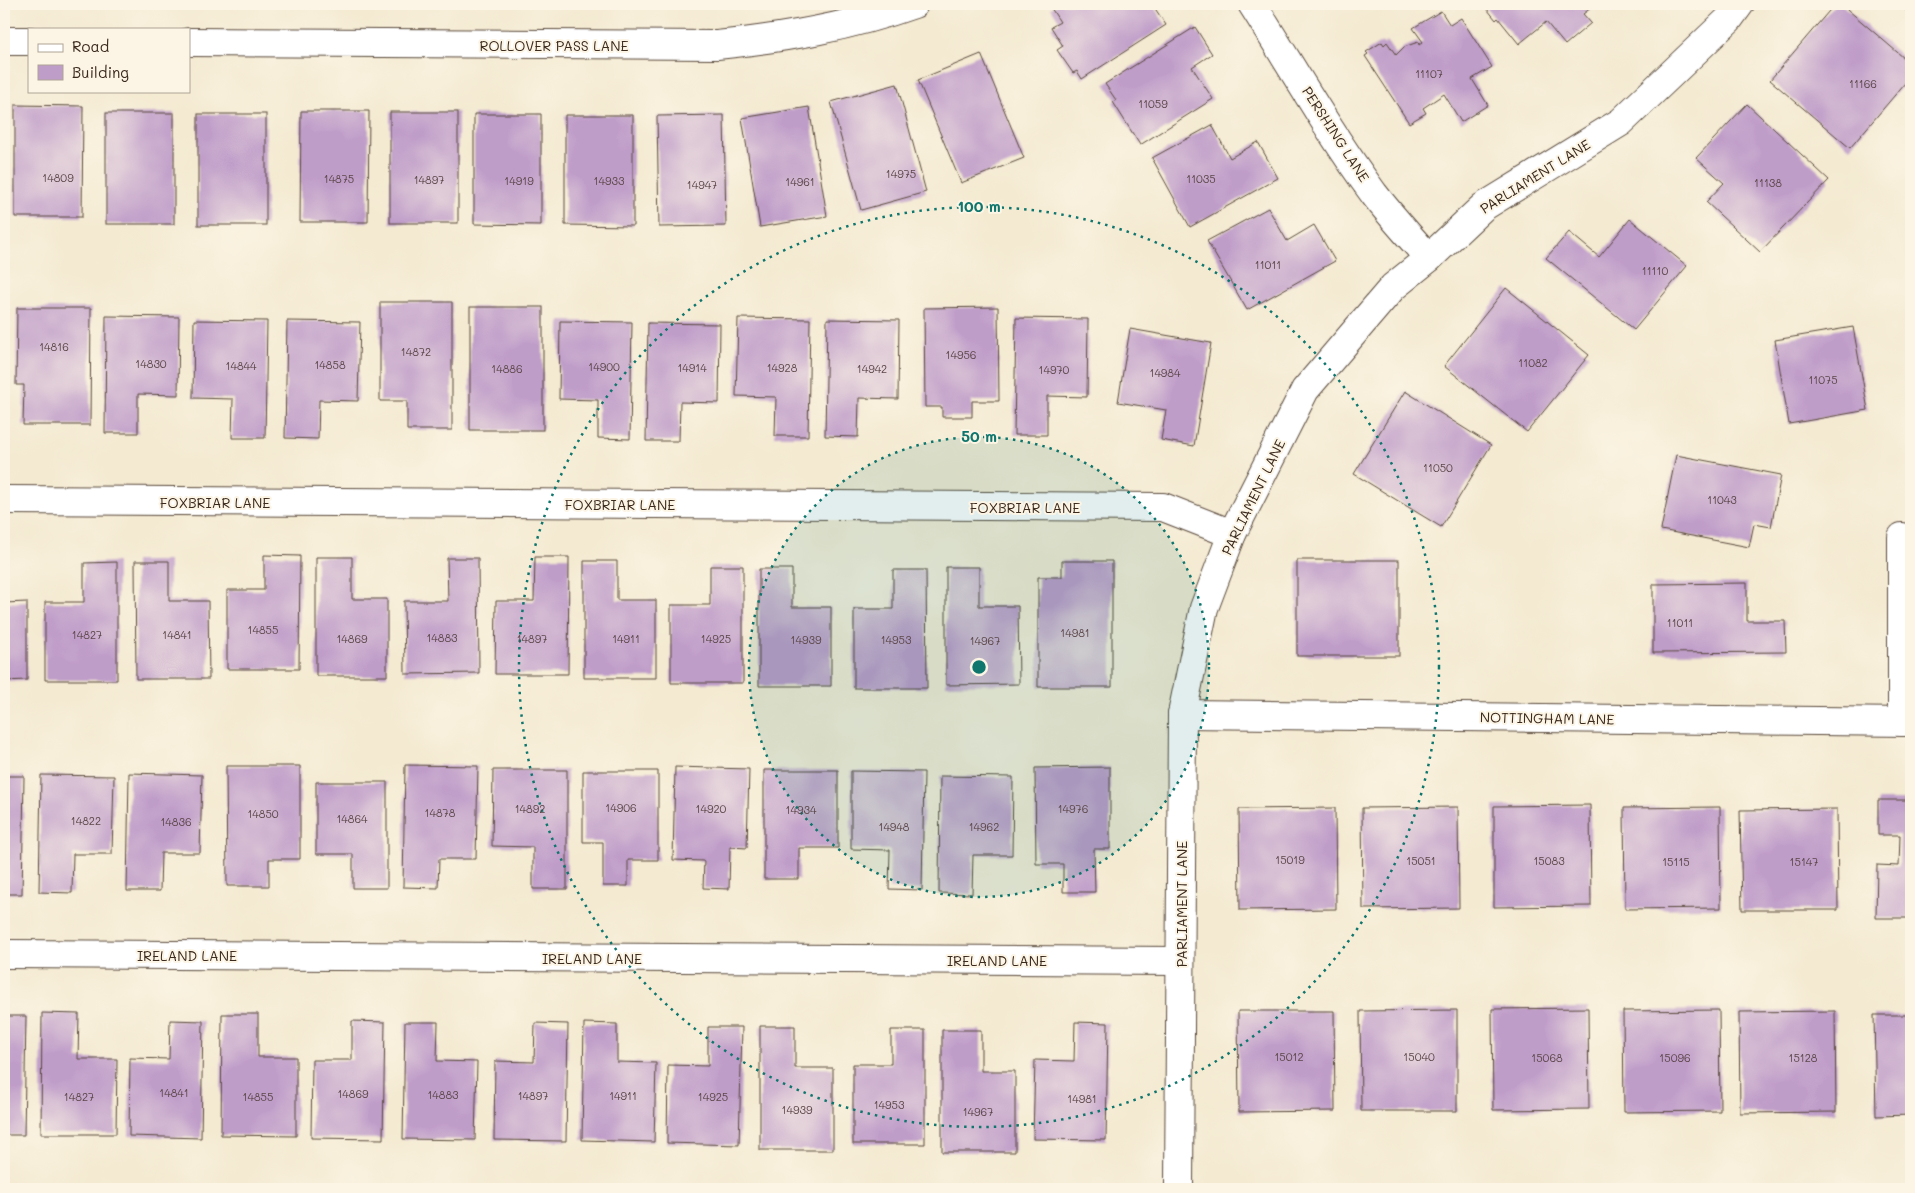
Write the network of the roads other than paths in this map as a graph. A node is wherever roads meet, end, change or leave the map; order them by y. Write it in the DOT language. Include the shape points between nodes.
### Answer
graph roads {
  1 [pos="1252,4"];
  2 [pos="1740,4"];
  3 [pos="897,7"];
  4 [pos="4,41"];
  5 [pos="28,41"];
  6 [pos="190,42"];
  7 [pos="1429,258"];
  8 [pos="4,500"];
  9 [pos="1232,534"];
  10 [pos="1902,538"];
  11 [pos="1182,714"];
  12 [pos="1906,722"];
  13 [pos="4,954"];
  14 [pos="1180,961"];
  15 [pos="1179,1189"];
  1 -- 7 [label="street, PERSHING LANE" via="1374,193"];
  2 -- 7 [label="street, PARLIAMENT LANE" via="1729,19 1621,122 1483,207"];
  3 -- 6 [label="street, ROLLOVER PASS LANE" via="847,25 717,45"];
  4 -- 5 [label="street"];
  7 -- 9 [label="street, PARLIAMENT LANE" via="1393,287 1305,390"];
  8 -- 9 [label="street, FOXBRIAR LANE" via="1163,507"];
  9 -- 11 [label="street, PARLIAMENT LANE" via="1204,608"];
  10 -- 12 [label="street"];
  11 -- 12 [label="street, NOTTINGHAM LANE"];
  11 -- 14 [label="street, PARLIAMENT LANE"];
  13 -- 14 [label="street, IRELAND LANE"];
  14 -- 15 [label="street, PARLIAMENT LANE"];
}
